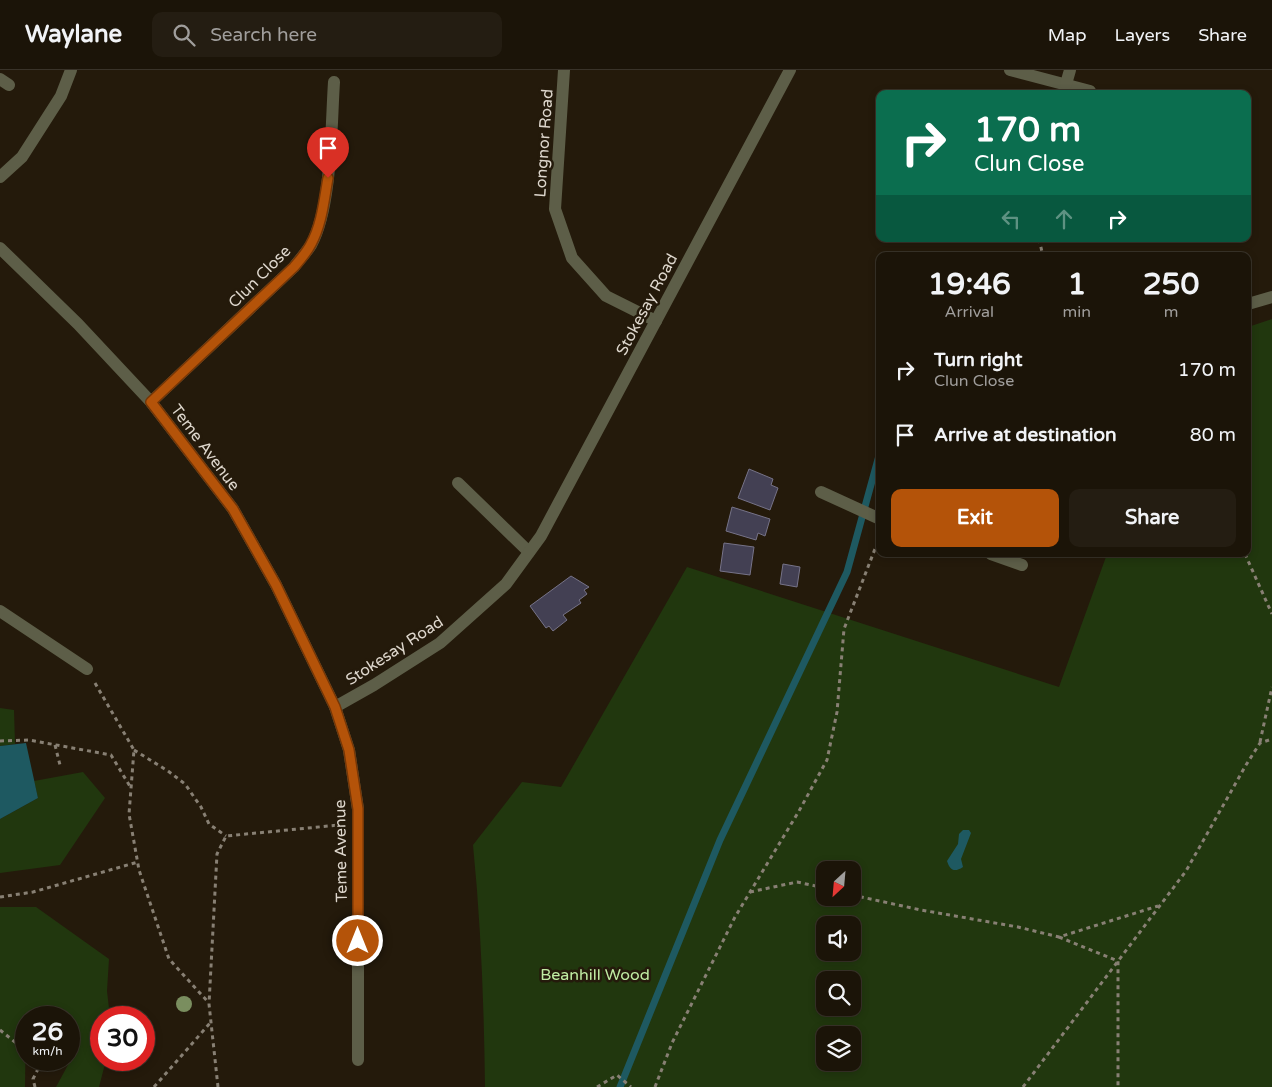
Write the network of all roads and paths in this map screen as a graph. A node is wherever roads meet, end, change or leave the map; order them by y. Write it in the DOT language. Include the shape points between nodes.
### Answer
graph roads {
  1 [pos="71,70"];
  2 [pos="564,70"];
  3 [pos="790,70"];
  4 [pos="1010,70"];
  5 [pos="1070,70"];
  6 [pos="334,82"];
  7 [pos="1066,84"];
  8 [pos="1087,90"];
  9 [pos="0,177"];
  10 [pos="0,248"];
  11 [pos="1272,297"];
  12 [pos="1251,303"];
  13 [pos="656,321"];
  14 [pos="151,402"];
  15 [pos="458,482"];
  16 [pos="821,492"];
  17 [pos="876,518"];
  18 [pos="876,545"];
  19 [pos="529,552"];
  20 [pos="999,557"];
  21 [pos="1246,557"];
  22 [pos="1022,565"];
  23 [pos="0,611"];
  24 [pos="1272,614"];
  25 [pos="87,669"];
  26 [pos="1272,687"];
  27 [pos="335,707"];
  28 [pos="1272,739"];
  29 [pos="0,741"];
  30 [pos="1260,743"];
  31 [pos="55,745"];
  32 [pos="134,750"];
  33 [pos="60,765"];
  34 [pos="131,789"];
  35 [pos="358,823"];
  36 [pos="226,836"];
  37 [pos="138,862"];
  38 [pos="816,886"];
  39 [pos="750,892"];
  40 [pos="0,897"];
  41 [pos="861,897"];
  42 [pos="1160,906"];
  43 [pos="1059,937"];
  44 [pos="1118,961"];
  45 [pos="209,1004"];
  46 [pos="211,1021"];
  47 [pos="0,1030"];
  48 [pos="15,1042"];
  49 [pos="358,1060"];
  50 [pos="37,1071"];
  51 [pos="629,1086"];
  52 [pos="35,1087"];
  53 [pos="154,1087"];
  54 [pos="218,1087"];
  55 [pos="597,1087"];
  56 [pos="656,1087"];
  57 [pos="1023,1087"];
  58 [pos="1118,1087"];
  1 -- 9 [label="street" via="61,96 22,157"];
  2 -- 13 [label="street, Longnor Road" via="555,209 572,258 606,296"];
  3 -- 13 [label="street, Stokesay Road"];
  4 -- 7 [label="street"];
  5 -- 7 [label="street"];
  6 -- 14 [label="street, Clun Close" via="328,178 320,221 311,246 294,267"];
  7 -- 8 [label="street"];
  10 -- 14 [label="street, Teme Avenue"];
  11 -- 12 [label="street"];
  13 -- 19 [label="street, Stokesay Road" via="541,536"];
  14 -- 27 [label="street, Teme Avenue" via="233,509 276,585"];
  15 -- 19 [label="street"];
  16 -- 17 [label="street"];
  18 -- 39 [label="path" via="844,629 837,712 827,760"];
  19 -- 27 [label="street, Stokesay Road" via="506,584 440,643"];
  20 -- 22 [label="street"];
  21 -- 24 [label="path"];
  23 -- 25 [label="street"];
  25 -- 32 [label="path"];
  26 -- 30 [label="path"];
  27 -- 35 [label="street, Teme Avenue" via="349,750"];
  28 -- 30 [label="path"];
  29 -- 31 [label="path" via="29,740"];
  30 -- 42 [label="path" via="1186,871"];
  31 -- 33 [label="path"];
  31 -- 34 [label="path" via="111,755"];
  32 -- 34 [label="path"];
  32 -- 36 [label="path" via="184,784 209,824"];
  34 -- 37 [label="path" via="130,814"];
  35 -- 36 [label="path"];
  35 -- 49 [label="street, Teme Avenue"];
  36 -- 45 [label="path" via="217,854"];
  37 -- 40 [label="path" via="33,892"];
  37 -- 45 [label="path" via="169,959"];
  38 -- 39 [label="path" via="798,882"];
  39 -- 56 [label="path" via="672,1043"];
  41 -- 43 [label="path"];
  42 -- 43 [label="path"];
  42 -- 44 [label="path"];
  43 -- 44 [label="path"];
  44 -- 57 [label="path"];
  44 -- 58 [label="path"];
  45 -- 46 [label="path"];
  46 -- 53 [label="path"];
  46 -- 54 [label="path"];
  47 -- 48 [label="path"];
  50 -- 52 [label="path" via="33,1078"];
  51 -- 55 [label="path" via="617,1075"];
}
